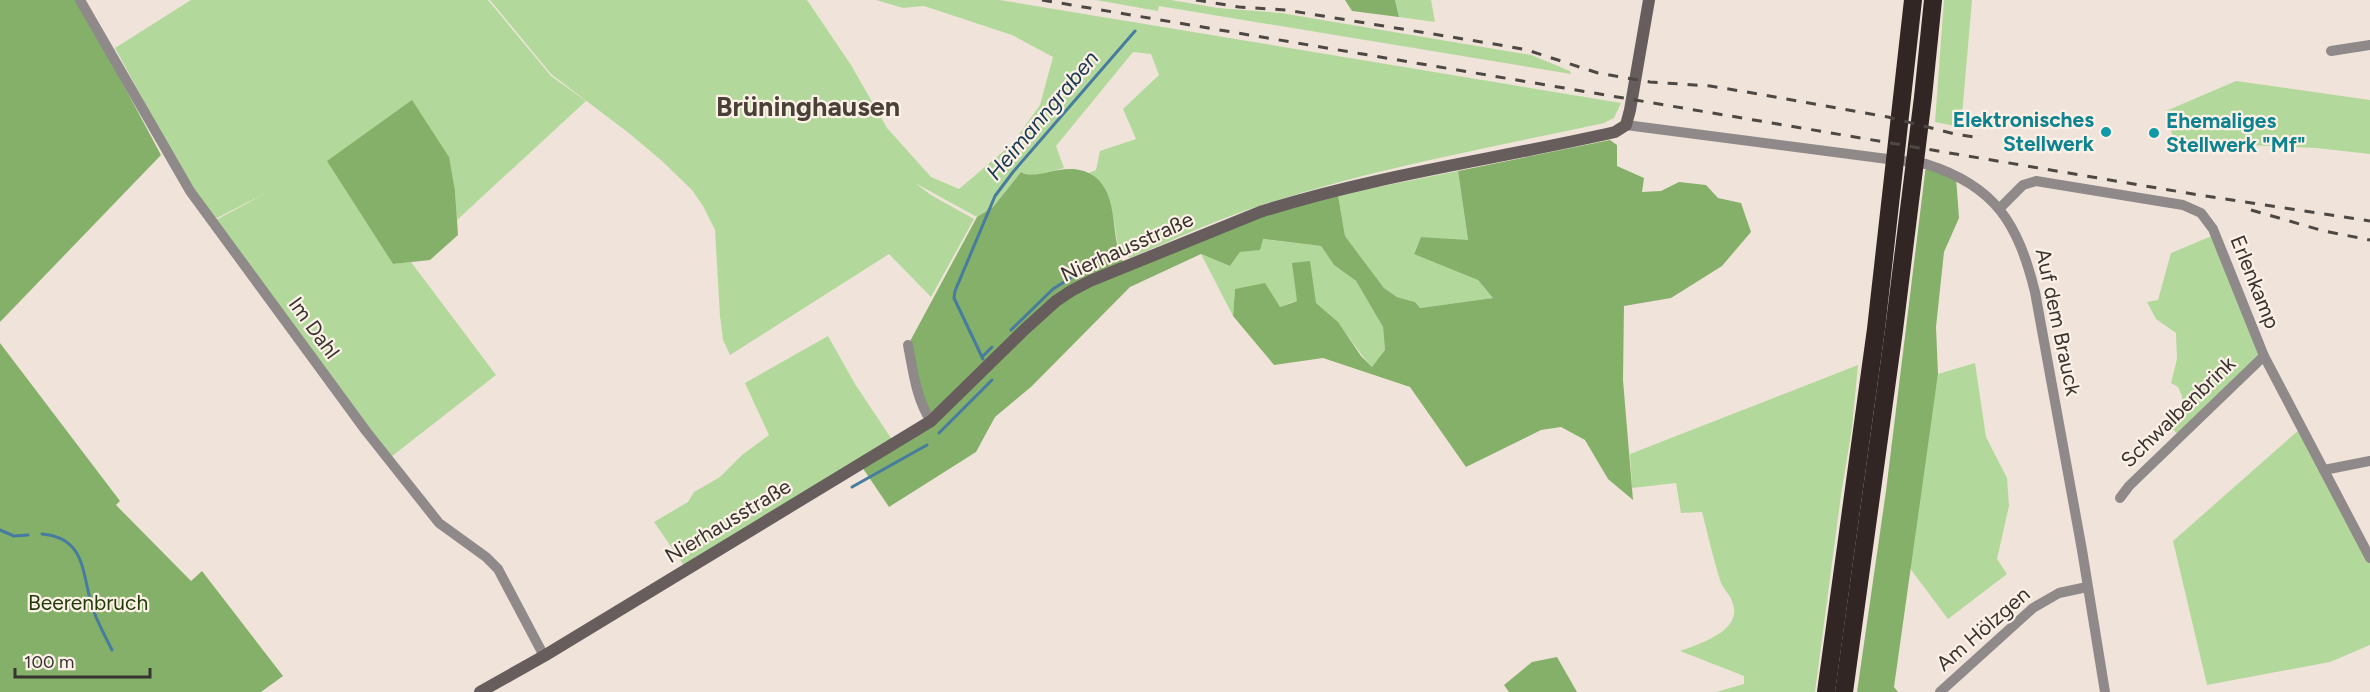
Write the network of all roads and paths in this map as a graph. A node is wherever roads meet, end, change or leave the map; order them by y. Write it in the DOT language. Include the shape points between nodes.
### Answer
graph roads {
  1 [pos="81,0"];
  2 [pos="1649,0"];
  3 [pos="1913,0"];
  4 [pos="1933,0"];
  5 [pos="2370,45"];
  6 [pos="2331,51"];
  7 [pos="1626,125"];
  8 [pos="2000,208"];
  9 [pos="908,345"];
  10 [pos="2264,356"];
  11 [pos="931,421"];
  12 [pos="2370,462"];
  13 [pos="2324,470"];
  14 [pos="2120,498"];
  15 [pos="2370,558"];
  16 [pos="2087,587"];
  17 [pos="544,656"];
  18 [pos="480,692"];
  19 [pos="1827,692"];
  20 [pos="1844,692"];
  21 [pos="1940,692"];
  22 [pos="2106,692"];
  1 -- 17 [label="street, Im Dahl" via="190,191 366,431 439,523 498,569"];
  2 -- 7 [label="main road"];
  3 -- 19 [label="highway" via="1875,341"];
  4 -- 20 [label="highway" via="1865,554"];
  5 -- 6 [label="street"];
  7 -- 8 [label="street, Auf dem Brauck" via="1926,164 1975,187"];
  7 -- 11 [label="main road, Nierhausstraße" via="1609,134 1289,202 1090,281 1056,301"];
  8 -- 10 [label="street, Erlenkamp" via="2024,185 2036,181 2193,208 2213,229"];
  8 -- 16 [label="street, Auf dem Brauck" via="2023,250 2035,292"];
  9 -- 11 [label="street" via="918,393"];
  10 -- 13 [label="street, Erlenkamp"];
  10 -- 14 [label="street, Schwalbenbrink"];
  11 -- 17 [label="main road, Nierhausstraße"];
  12 -- 13 [label="street"];
  13 -- 15 [label="street, Erlenkamp"];
  16 -- 21 [label="street, Am Hölzgen" via="2059,593 2033,608"];
  16 -- 22 [label="street, Auf dem Brauck"];
  17 -- 18 [label="main road, Nierhausstraße"];
}
